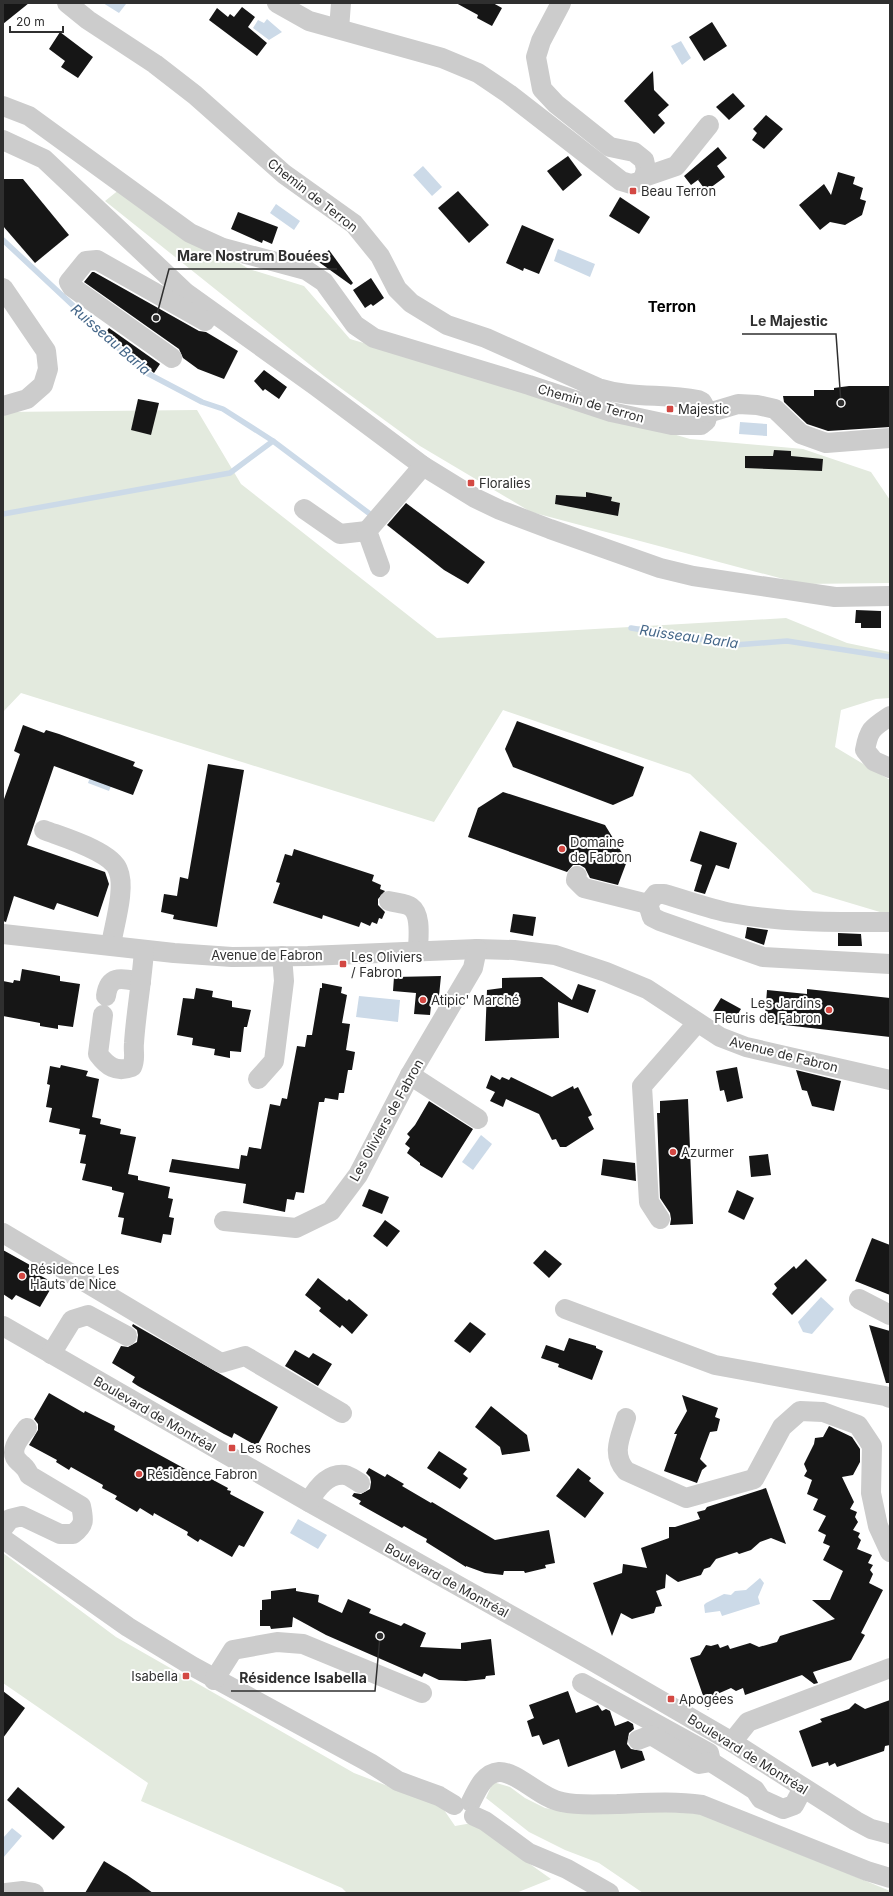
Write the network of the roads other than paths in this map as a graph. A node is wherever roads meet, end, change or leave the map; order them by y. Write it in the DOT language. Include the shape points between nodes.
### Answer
graph roads {
  1 [pos="66,3"];
  2 [pos="277,3"];
  3 [pos="341,3"];
  4 [pos="561,3"];
  5 [pos="338,29"];
  6 [pos="3,106"];
  7 [pos="709,125"];
  8 [pos="3,140"];
  9 [pos="644,177"];
  10 [pos="3,288"];
  11 [pos="243,334"];
  12 [pos="172,358"];
  13 [pos="3,406"];
  14 [pos="708,413"];
  15 [pos="890,438"];
  16 [pos="423,466"];
  17 [pos="304,509"];
  18 [pos="366,532"];
  19 [pos="380,568"];
  20 [pos="890,596"];
  21 [pos="890,716"];
  22 [pos="890,768"];
  23 [pos="44,830"];
  24 [pos="578,876"];
  25 [pos="389,901"];
  26 [pos="648,904"];
  27 [pos="890,922"];
  28 [pos="3,934"];
  29 [pos="111,945"];
  30 [pos="477,949"];
  31 [pos="144,950"];
  32 [pos="418,951"];
  33 [pos="282,956"];
  34 [pos="890,964"];
  35 [pos="142,982"];
  36 [pos="697,1023"];
  37 [pos="410,1075"];
  38 [pos="258,1079"];
  39 [pos="890,1080"];
  40 [pos="478,1119"];
  41 [pos="660,1219"];
  42 [pos="224,1221"];
  43 [pos="3,1234"];
  44 [pos="859,1299"];
  45 [pos="566,1309"];
  46 [pos="890,1315"];
  47 [pos="3,1326"];
  48 [pos="124,1340"];
  49 [pos="56,1357"];
  50 [pos="888,1394"];
  51 [pos="342,1413"];
  52 [pos="626,1418"];
  53 [pos="27,1428"];
  54 [pos="6,1442"];
  55 [pos="28,1475"];
  56 [pos="360,1483"];
  57 [pos="309,1502"];
  58 [pos="3,1528"];
  59 [pos="3,1539"];
  60 [pos="890,1552"];
  61 [pos="890,1668"];
  62 [pos="214,1680"];
  63 [pos="582,1683"];
  64 [pos="422,1693"];
  65 [pos="638,1740"];
  66 [pos="732,1742"];
  67 [pos="711,1762"];
  68 [pos="803,1788"];
  69 [pos="466,1808"];
  70 [pos="890,1834"];
  71 [pos="890,1878"];
  72 [pos="6,1893"];
  73 [pos="34,1893"];
  74 [pos="609,1893"];
  1 -- 14 [label="street, Chemin de Terron" via="195,95 284,174 354,224 380,256 397,289 411,303 428,314 446,325 486,338 598,388 633,396 698,400"];
  2 -- 5 [label="street" via="309,21"];
  3 -- 5 [label="street"];
  4 -- 9 [label="street" via="541,41 536,57 542,89 556,104 610,147 639,155 644,160"];
  5 -- 9 [label="street" via="442,58 478,73 621,181 631,184 639,182"];
  6 -- 14 [label="street, Chemin de Terron" via="29,116 190,233 223,248 306,270 324,282 355,325 374,338 617,414 672,425 701,425 706,421"];
  7 -- 9 [label="street" via="676,166"];
  8 -- 11 [label="street" via="44,159 186,293"];
  10 -- 13 [label="street" via="46,351 48,369 43,385 27,399"];
  11 -- 12 [label="street" via="231,336 112,267 96,260 86,261 69,282 72,287"];
  11 -- 16 [label="street"];
  14 -- 15 [label="street" via="738,404 757,405 775,409 801,434 826,443"];
  16 -- 18 [label="street"];
  16 -- 20 [label="street" via="500,510 660,568 693,576 835,597"];
  17 -- 18 [label="street" via="340,534"];
  18 -- 19 [label="street"];
  21 -- 22 [label="street" via="875,725 868,737 865,750 874,761"];
  23 -- 29 [label="street" via="105,855 118,869 120,891"];
  24 -- 26 [label="street" via="576,880 584,888"];
  25 -- 32 [label="street" via="409,906 414,911 418,924"];
  26 -- 27 [label="street" via="656,894 664,894 730,913 820,921"];
  26 -- 34 [label="street" via="652,916 660,921 763,957"];
  28 -- 29 [label="street, Avenue de Fabron"];
  29 -- 31 [label="street, Avenue de Fabron"];
  30 -- 32 [label="street, Avenue de Fabron"];
  30 -- 36 [label="street, Avenue de Fabron" via="514,950 555,956 606,972 647,989"];
  30 -- 37 [label="street, Les Oliviers de Fabron" via="474,968"];
  31 -- 33 [label="street, Avenue de Fabron" via="232,957"];
  31 -- 35 [label="street"];
  32 -- 33 [label="street, Avenue de Fabron"];
  33 -- 38 [label="street" via="284,980 274,1061"];
  35 -- 35 [label="street" via="133,1045 134,1062 132,1068 116,1070 98,1054 107,987 119,978"];
  36 -- 39 [label="street, Avenue de Fabron" via="720,1037 746,1047"];
  36 -- 41 [label="street" via="642,1086 649,1202"];
  37 -- 40 [label="street"];
  37 -- 42 [label="street, Les Oliviers de Fabron" via="358,1175 331,1211 296,1228"];
  43 -- 51 [label="street" via="221,1363 245,1356"];
  44 -- 46 [label="street"];
  45 -- 50 [label="street" via="715,1365"];
  47 -- 49 [label="street, Boulevard de Montréal"];
  48 -- 49 [label="street" via="95,1330 79,1331"];
  49 -- 57 [label="street, Boulevard de Montréal"];
  52 -- 60 [label="street" via="617,1448 620,1464 626,1471 686,1498 754,1479 782,1427 800,1411 823,1412 858,1424 872,1446 871,1493 878,1526"];
  53 -- 55 [label="street" via="15,1446 14,1454 17,1461 27,1468"];
  54 -- 55 [label="street" via="3,1453 7,1463 17,1474"];
  55 -- 58 [label="street" via="81,1506 84,1518 81,1528 73,1534 60,1534 22,1516 10,1519"];
  56 -- 57 [label="street" via="346,1475 327,1478"];
  57 -- 66 [label="street, Boulevard de Montréal"];
  59 -- 62 [label="street" via="128,1627"];
  61 -- 66 [label="street" via="748,1722"];
  62 -- 64 [label="street" via="234,1650 277,1642 303,1644"];
  62 -- 69 [label="street" via="359,1757 398,1781"];
  63 -- 67 [label="street" via="709,1753"];
  65 -- 67 [label="street" via="651,1735 699,1764"];
  66 -- 68 [label="street, Boulevard de Montréal"];
  67 -- 68 [label="street" via="755,1790 761,1799 783,1809 794,1805"];
  68 -- 70 [label="street, Boulevard de Montréal" via="871,1829"];
  69 -- 71 [label="street" via="484,1780 499,1772 508,1774 545,1797 560,1802 579,1805 682,1802 702,1805"];
  69 -- 74 [label="street" via="529,1853 567,1869"];
  72 -- 73 [label="street"];
}
